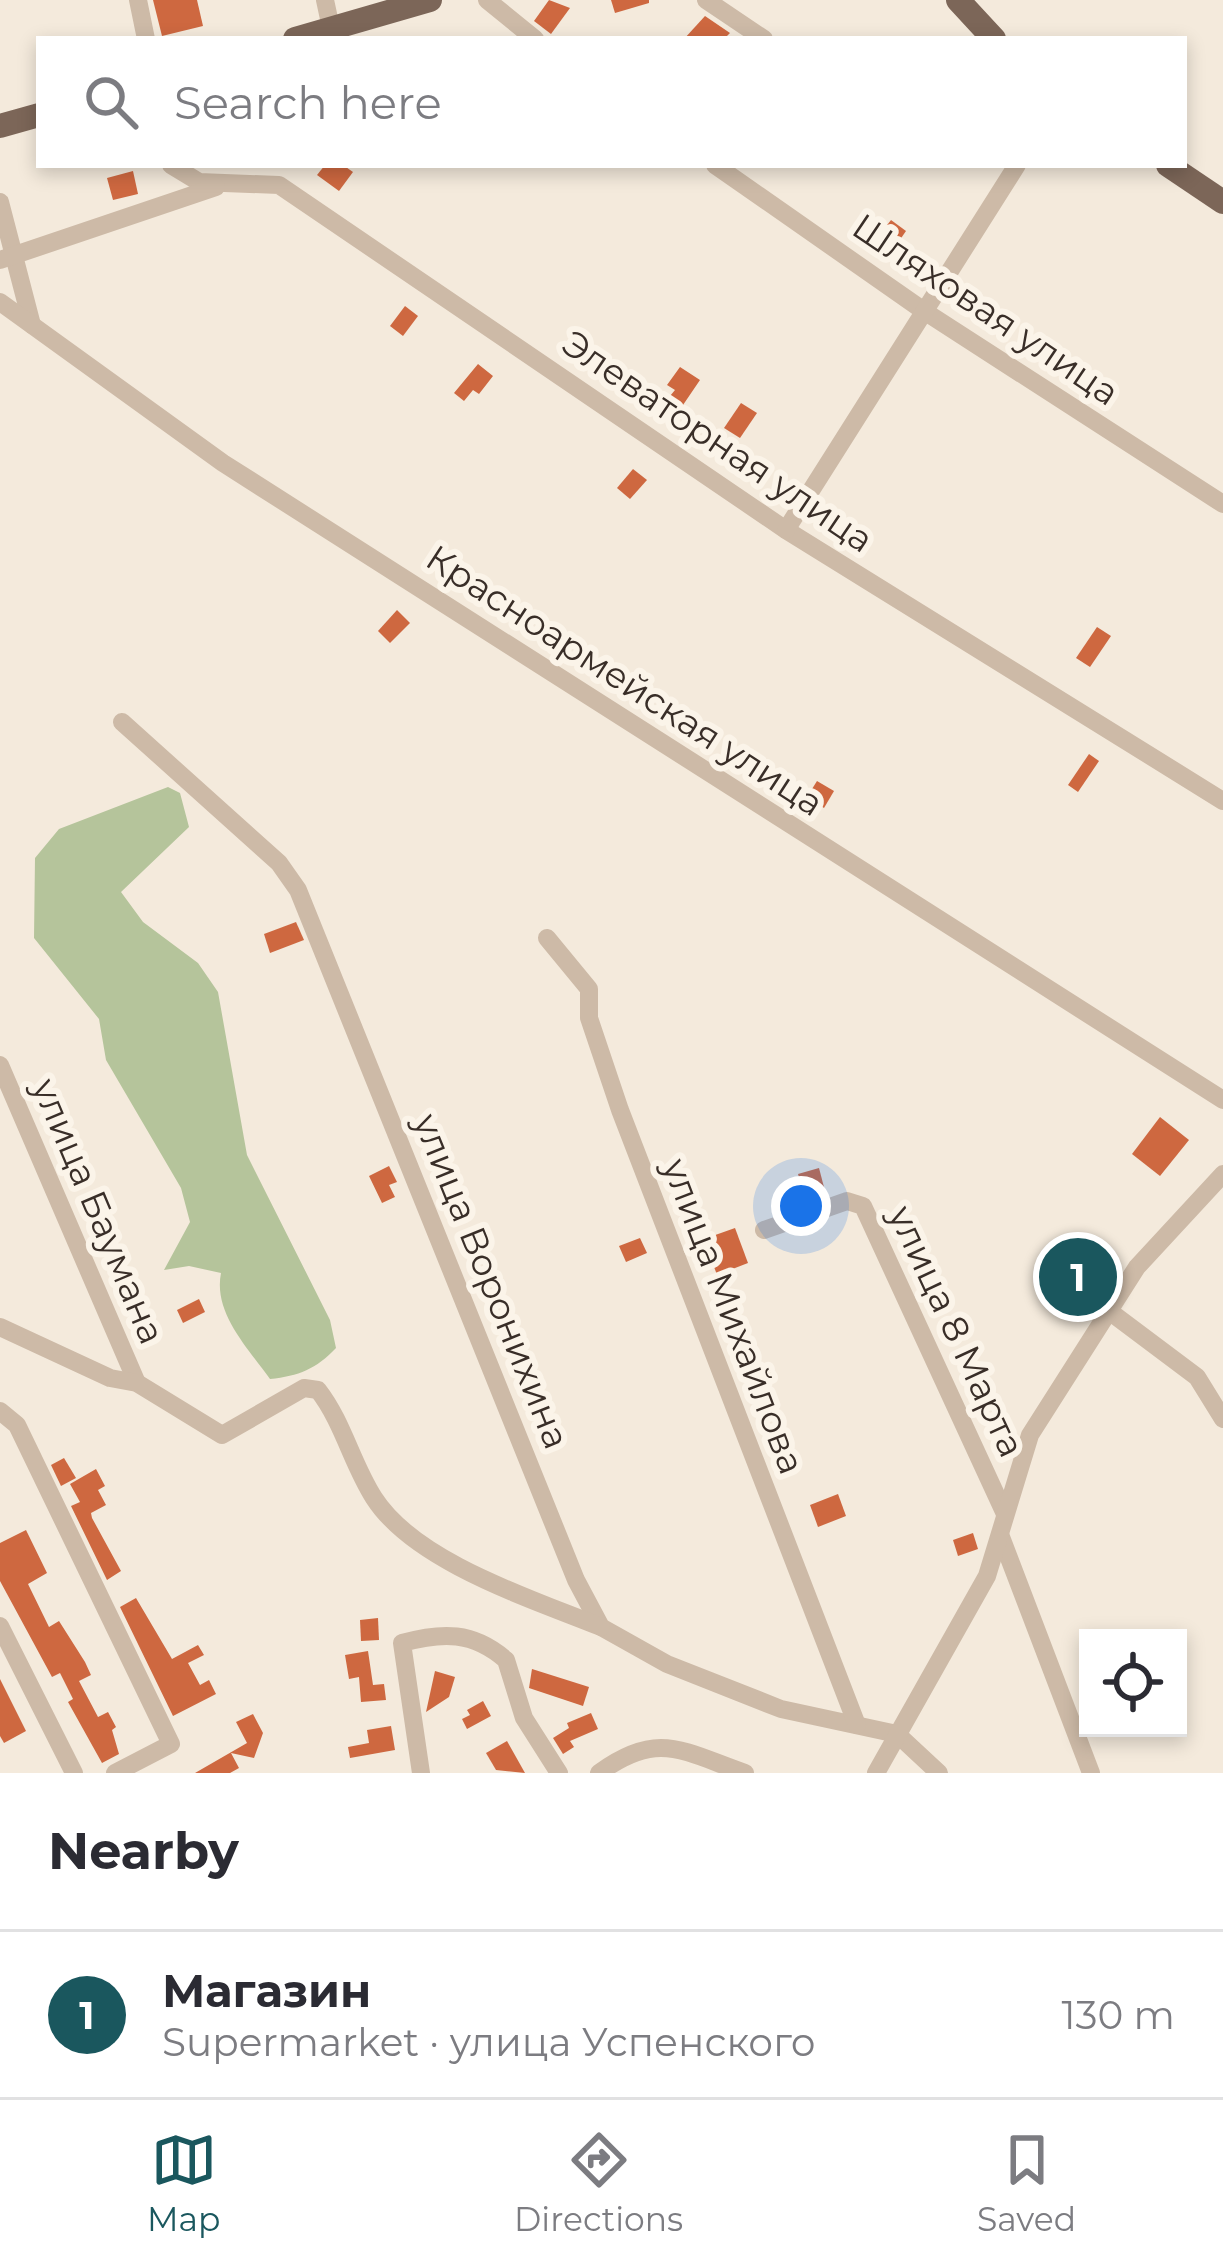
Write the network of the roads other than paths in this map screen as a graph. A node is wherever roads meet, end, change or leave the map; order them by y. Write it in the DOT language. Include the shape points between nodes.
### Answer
graph roads {
  1 [pos="138,0"];
  2 [pos="326,0"];
  3 [pos="430,0"];
  4 [pos="487,0"];
  5 [pos="706,0"];
  6 [pos="958,0"];
  7 [pos="331,28"];
  8 [pos="145,36"];
  9 [pos="305,36"];
  10 [pos="531,36"];
  11 [pos="760,36"];
  12 [pos="991,36"];
  13 [pos="36,116"];
  14 [pos="0,126"];
  15 [pos="176,168"];
  16 [pos="719,168"];
  17 [pos="1015,168"];
  18 [pos="1172,168"];
  19 [pos="226,183"];
  20 [pos="0,202"];
  21 [pos="1223,202"];
  22 [pos="7,258"];
  23 [pos="0,302"];
  24 [pos="924,310"];
  25 [pos="32,325"];
  26 [pos="1223,504"];
  27 [pos="786,530"];
  28 [pos="122,722"];
  29 [pos="1223,802"];
  30 [pos="547,938"];
  31 [pos="0,1065"];
  32 [pos="1223,1100"];
  33 [pos="1223,1174"];
  34 [pos="764,1230"];
  35 [pos="1109,1311"];
  36 [pos="0,1328"];
  37 [pos="137,1382"];
  38 [pos="0,1412"];
  39 [pos="1223,1419"];
  40 [pos="1006,1514"];
  41 [pos="1001,1537"];
  42 [pos="0,1626"];
  43 [pos="601,1627"];
  44 [pos="857,1725"];
  45 [pos="896,1734"];
  46 [pos="74,1773"];
  47 [pos="116,1773"];
  48 [pos="421,1773"];
  49 [pos="559,1773"];
  50 [pos="599,1773"];
  51 [pos="745,1773"];
  52 [pos="876,1773"];
  53 [pos="939,1773"];
  54 [pos="1091,1773"];
  1 -- 8 [label="street"];
  2 -- 7 [label="street"];
  3 -- 7 [label="main road"];
  4 -- 10 [label="street"];
  5 -- 11 [label="street"];
  6 -- 12 [label="main road"];
  7 -- 9 [label="main road"];
  13 -- 14 [label="main road"];
  15 -- 19 [label="street, Элеваторная улица" via="199,182"];
  16 -- 24 [label="street, Шляховая улица"];
  17 -- 24 [label="street"];
  18 -- 21 [label="main road"];
  19 -- 22 [label="street"];
  19 -- 27 [label="street, Элеваторная улица" via="279,185"];
  20 -- 22 [label="street"];
  22 -- 25 [label="street"];
  23 -- 25 [label="street, Красноармейская улица"];
  24 -- 26 [label="street, Шляховая улица"];
  24 -- 27 [label="street"];
  25 -- 32 [label="street, Красноармейская улица" via="223,463"];
  27 -- 29 [label="street, Элеваторная улица"];
  28 -- 43 [label="street, улица Воронихина" via="279,863 298,890"];
  30 -- 44 [label="street, улица Михайлова" via="590,989 589,1018 620,1110"];
  31 -- 37 [label="street, улица Баумана"];
  33 -- 35 [label="street"];
  34 -- 40 [label="street, улица 8 Марта" via="847,1201 863,1206"];
  35 -- 39 [label="street" via="1197,1377"];
  35 -- 40 [label="street" via="1030,1435"];
  36 -- 37 [label="street" via="110,1378"];
  37 -- 43 [label="street" via="222,1435 304,1388 318,1390 390,1520 514,1592"];
  38 -- 47 [label="street" via="17,1425 171,1744"];
  40 -- 41 [label="street"];
  41 -- 45 [label="street"];
  41 -- 54 [label="street"];
  42 -- 46 [label="street"];
  43 -- 44 [label="street" via="667,1664 782,1709"];
  44 -- 45 [label="street"];
  45 -- 52 [label="street"];
  45 -- 53 [label="street"];
  48 -- 49 [label="street" via="402,1643 443,1632 510,1665 524,1718"];
  50 -- 51 [label="street" via="644,1746 663,1744"];
}
